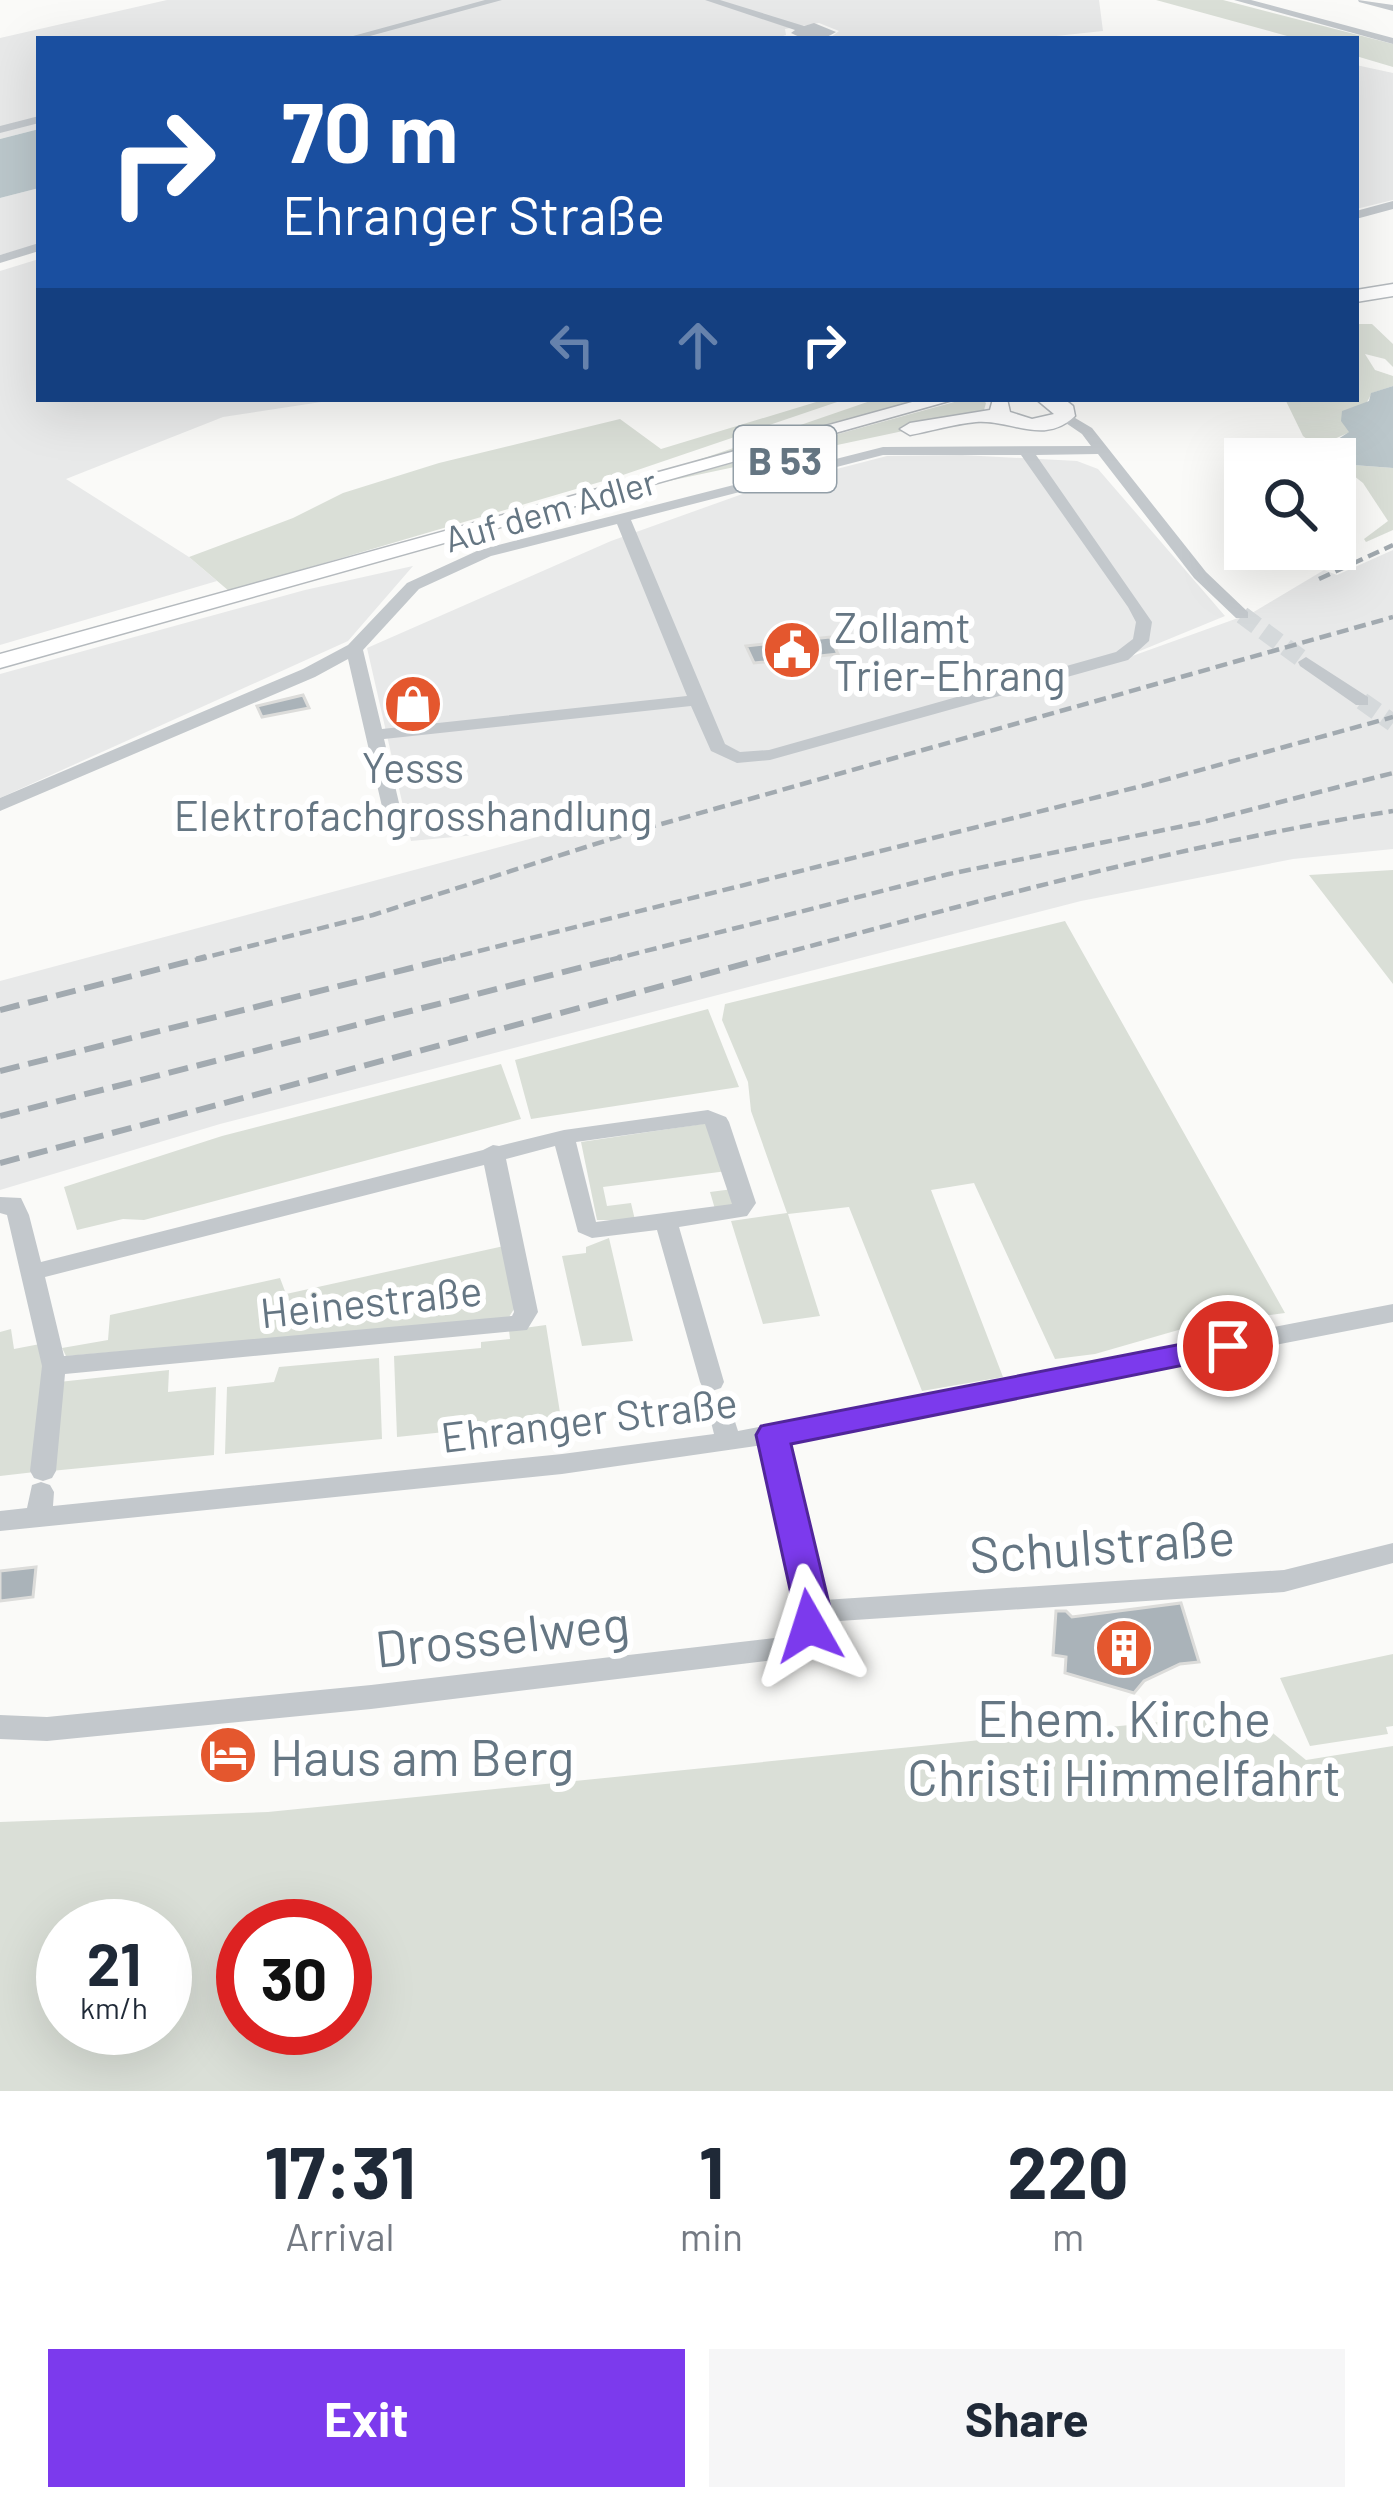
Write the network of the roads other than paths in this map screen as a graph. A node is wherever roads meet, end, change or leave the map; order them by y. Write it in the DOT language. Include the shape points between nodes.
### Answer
graph roads {
  1 [pos="497,0"];
  2 [pos="710,0"];
  3 [pos="1240,0"];
  4 [pos="1268,0"];
  5 [pos="1363,0"];
  6 [pos="1253,4"];
  7 [pos="1393,8"];
  8 [pos="799,34"];
  9 [pos="359,36"];
  10 [pos="1393,41"];
  11 [pos="36,120"];
  12 [pos="0,130"];
  13 [pos="1392,206"];
  14 [pos="1359,213"];
  15 [pos="36,248"];
  16 [pos="0,259"];
  17 [pos="1393,290"];
  18 [pos="1359,296"];
  19 [pos="860,402"];
  20 [pos="935,402"];
  21 [pos="1004,405"];
  22 [pos="1058,409"];
  23 [pos="1102,450"];
  24 [pos="1026,451"];
  25 [pos="591,497"];
  26 [pos="565,504"];
  27 [pos="622,518"];
  28 [pos="1242,615"];
  29 [pos="354,649"];
  30 [pos="0,661"];
  31 [pos="1306,662"];
  32 [pos="697,700"];
  33 [pos="1362,701"];
  34 [pos="375,735"];
  35 [pos="0,805"];
  36 [pos="398,837"];
  37 [pos="564,1137"];
  38 [pos="493,1152"];
  39 [pos="7,1204"];
  40 [pos="666,1221"];
  41 [pos="32,1272"];
  42 [pos="1393,1313"];
  43 [pos="54,1366"];
  44 [pos="712,1382"];
  45 [pos="720,1410"];
  46 [pos="773,1435"];
  47 [pos="730,1442"];
  48 [pos="41,1493"];
  49 [pos="0,1521"];
  50 [pos="1393,1553"];
  51 [pos="813,1612"];
  52 [pos="0,1727"];
  1 -- 9 [label="street"];
  2 -- 8 [label="street"];
  3 -- 6 [label="street"];
  4 -- 6 [label="street"];
  5 -- 7 [label="street"];
  6 -- 10 [label="street"];
  11 -- 12 [label="street"];
  13 -- 14 [label="street"];
  15 -- 16 [label="street"];
  17 -- 18 [label="main road"];
  19 -- 25 [label="main road, B 53"];
  20 -- 25 [label="main road, B 53"];
  21 -- 22 [label="main road, B 53" via="1028,425"];
  21 -- 26 [label="main road, B 53" via="988,415"];
  22 -- 23 [label="street"];
  23 -- 24 [label="street, Auf dem Adler"];
  23 -- 28 [label="street"];
  24 -- 27 [label="street, Auf dem Adler" via="883,451"];
  24 -- 32 [label="street" via="1144,622 1142,641 1122,656 754,758 717,747"];
  25 -- 26 [label="main road, B 53"];
  26 -- 30 [label="main road, B 53"];
  27 -- 29 [label="street, Auf dem Adler" via="450,566 412,586"];
  27 -- 32 [label="street"];
  29 -- 34 [label="street"];
  29 -- 35 [label="street, Auf dem Adler"];
  31 -- 33 [label="street"];
  32 -- 34 [label="street"];
  34 -- 36 [label="street"];
  37 -- 38 [label="street"];
  37 -- 40 [label="street" via="586,1226"];
  37 -- 40 [label="street" via="718,1122 745,1203 739,1211"];
  38 -- 41 [label="street"];
  38 -- 43 [label="street, Heinestraße" via="526,1312 519,1324"];
  39 -- 41 [label="street"];
  40 -- 44 [label="street"];
  41 -- 43 [label="street"];
  42 -- 46 [label="street, Ehranger Straße"];
  43 -- 48 [label="street"];
  45 -- 47 [label="street"];
  46 -- 47 [label="street, Ehranger Straße"];
  46 -- 51 [label="street"];
  47 -- 48 [label="street, Ehranger Straße" via="562,1464"];
  48 -- 49 [label="street, Ehranger Straße"];
  50 -- 51 [label="street, Schulstraße" via="1284,1581"];
  51 -- 52 [label="street, Drosselweg" via="790,1647 760,1654 46,1729"];
}
